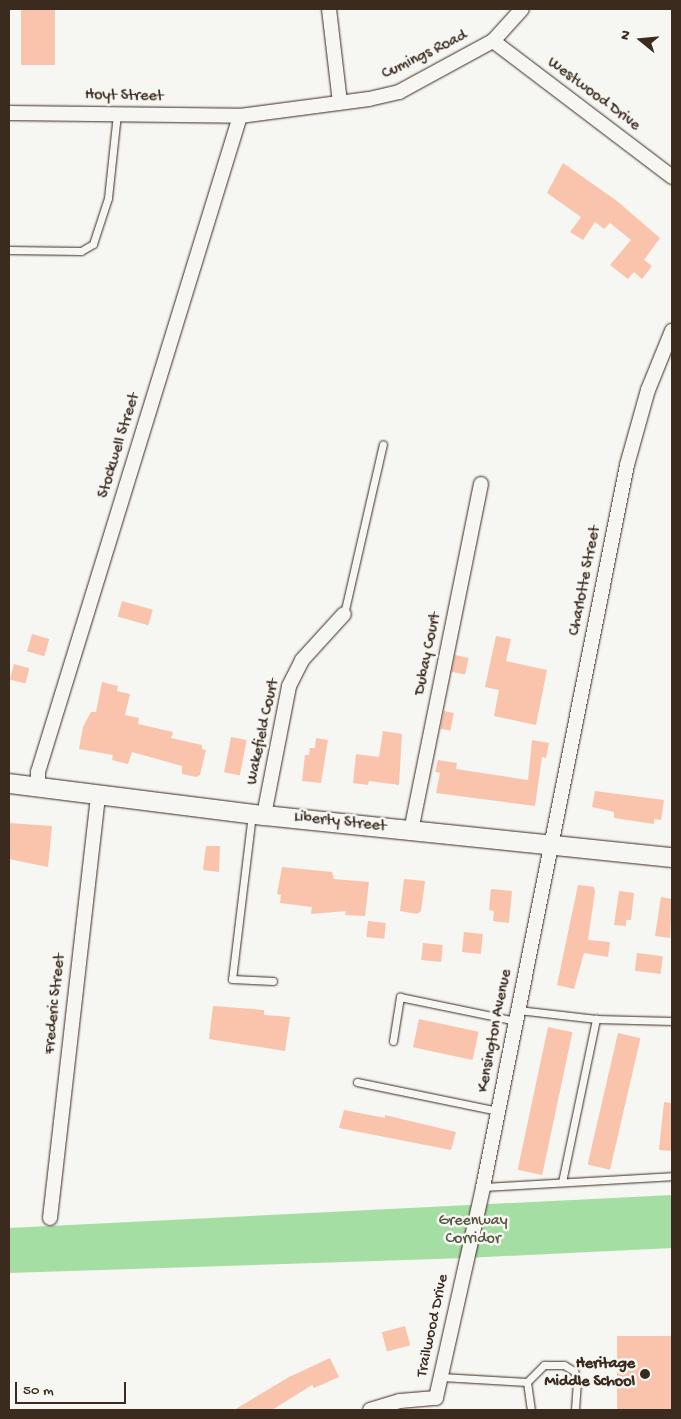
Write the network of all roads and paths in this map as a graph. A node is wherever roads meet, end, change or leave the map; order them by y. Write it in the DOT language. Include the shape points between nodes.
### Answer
graph roads {
  1 [pos="329,9"];
  2 [pos="522,9"];
  3 [pos="493,41"];
  4 [pos="340,102"];
  5 [pos="9,113"];
  6 [pos="118,114"];
  7 [pos="240,116"];
  8 [pos="672,177"];
  9 [pos="9,250"];
  10 [pos="672,332"];
  11 [pos="383,444"];
  12 [pos="481,484"];
  13 [pos="344,614"];
  14 [pos="9,783"];
  15 [pos="38,786"];
  16 [pos="98,794"];
  17 [pos="258,814"];
  18 [pos="411,831"];
  19 [pos="552,843"];
  20 [pos="672,857"];
  21 [pos="273,981"];
  22 [pos="517,1016"];
  23 [pos="596,1019"];
  24 [pos="672,1021"];
  25 [pos="393,1041"];
  26 [pos="357,1082"];
  27 [pos="498,1111"];
  28 [pos="672,1176"];
  29 [pos="562,1182"];
  30 [pos="482,1187"];
  31 [pos="50,1218"];
  32 [pos="473,1225"];
  33 [pos="440,1377"];
  34 [pos="528,1382"];
  35 [pos="435,1404"];
  36 [pos="370,1410"];
  37 [pos="531,1410"];
  38 [pos="575,1410"];
  1 -- 4 [label="street"];
  2 -- 3 [label="street, Cumings Road"];
  3 -- 4 [label="street, Cumings Road" via="399,92"];
  3 -- 8 [label="street, Westwood Drive"];
  4 -- 7 [label="street, Cumings Road"];
  5 -- 6 [label="street, Hoyt Street"];
  6 -- 7 [label="street, Hoyt Street"];
  6 -- 9 [label="lane" via="108,198 93,244 81,250"];
  7 -- 15 [label="street, Stockwell Street" via="38,772"];
  10 -- 19 [label="street, Charlotte Street" via="648,390 627,465"];
  11 -- 13 [label="lane"];
  12 -- 18 [label="street, Dubay Court"];
  13 -- 17 [label="street, Wakefield Court" via="302,660 289,686"];
  14 -- 15 [label="street, Liberty Street"];
  15 -- 16 [label="street, Liberty Street"];
  16 -- 17 [label="street, Liberty Street"];
  16 -- 31 [label="street, Frederic Street"];
  17 -- 18 [label="street, Liberty Street"];
  17 -- 21 [label="lane" via="232,979"];
  18 -- 19 [label="street, Liberty Street"];
  19 -- 20 [label="street, Liberty Street"];
  19 -- 22 [label="street, Kensington Avenue"];
  22 -- 23 [label="lane"];
  22 -- 25 [label="lane" via="400,997"];
  22 -- 27 [label="street, Kensington Avenue"];
  23 -- 24 [label="lane"];
  23 -- 29 [label="lane"];
  26 -- 27 [label="lane"];
  27 -- 30 [label="street, Kensington Avenue"];
  28 -- 29 [label="lane"];
  29 -- 30 [label="lane"];
  30 -- 32 [label="street, Kensington Avenue"];
  32 -- 33 [label="street, Trailwood Drive"];
  33 -- 34 [label="lane"];
  33 -- 35 [label="street, Trailwood Drive"];
  34 -- 37 [label="lane"];
  34 -- 38 [label="lane" via="544,1365 564,1365 574,1371 577,1382"];
  35 -- 36 [label="street, Trailwood Drive" via="400,1401"];
}
